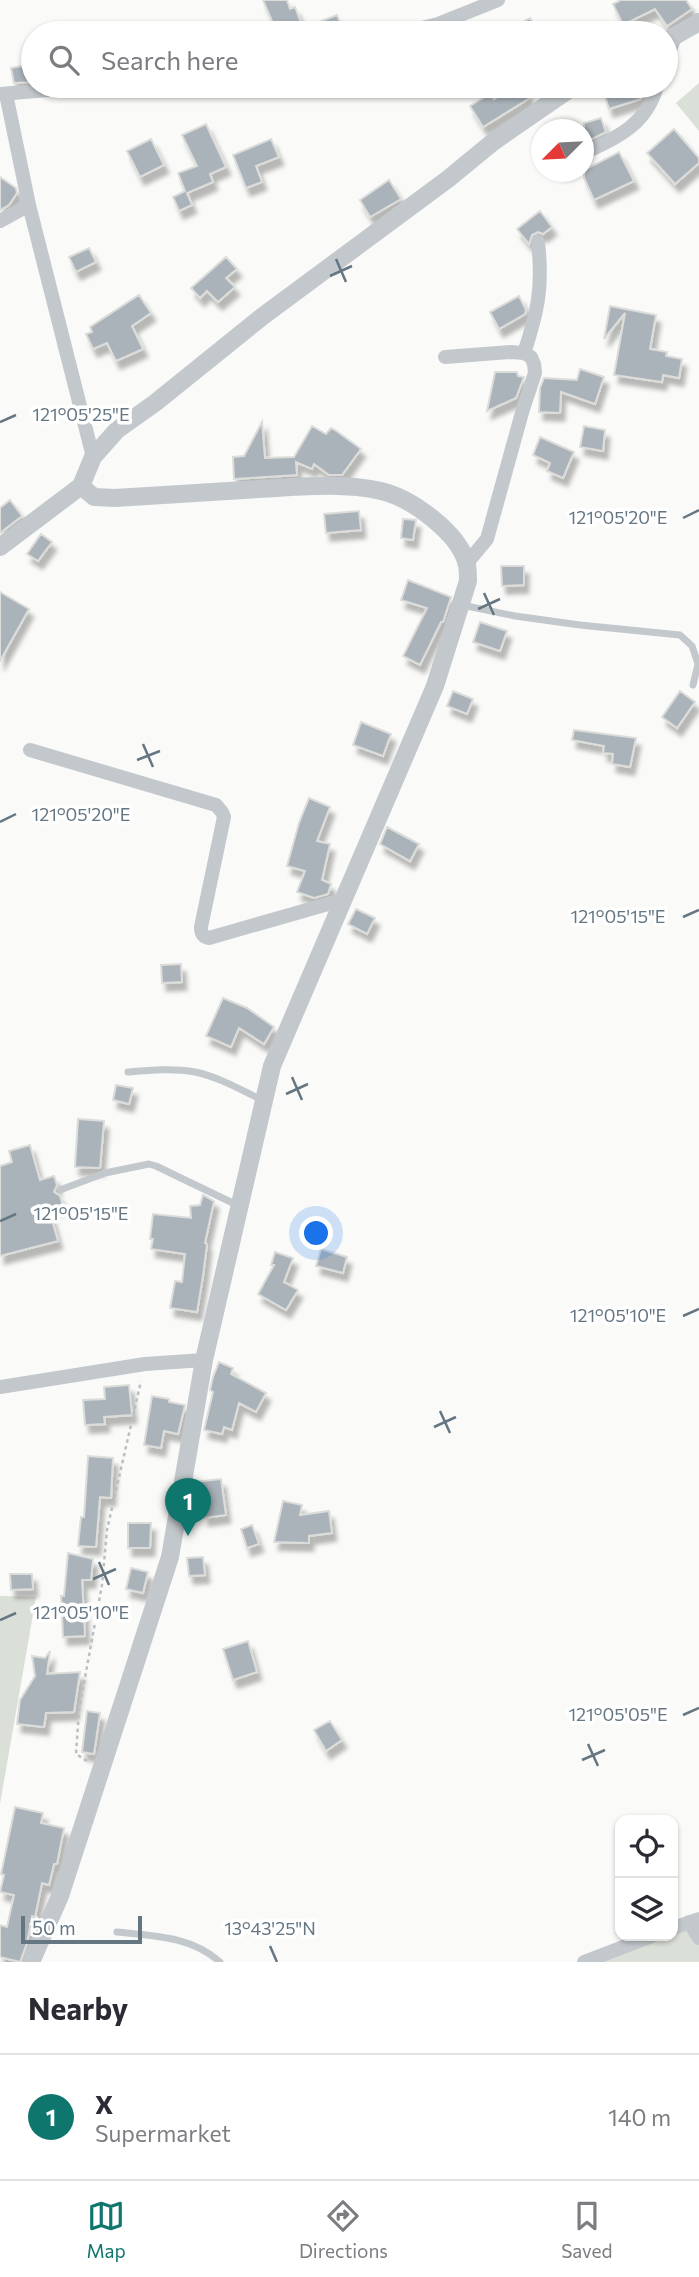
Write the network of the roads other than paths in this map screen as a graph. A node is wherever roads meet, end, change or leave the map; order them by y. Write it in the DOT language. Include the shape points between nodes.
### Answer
graph roads {
  1 [pos="498,0"];
  2 [pos="446,21"];
  3 [pos="699,22"];
  4 [pos="678,35"];
  5 [pos="21,92"];
  6 [pos="3,94"];
  7 [pos="557,98"];
  8 [pos="653,98"];
  9 [pos="594,148"];
  10 [pos="29,205"];
  11 [pos="0,221"];
  12 [pos="538,242"];
  13 [pos="524,353"];
  14 [pos="445,357"];
  15 [pos="93,457"];
  16 [pos="81,486"];
  17 [pos="0,547"];
  18 [pos="467,563"];
  19 [pos="462,605"];
  20 [pos="693,685"];
  21 [pos="30,750"];
  22 [pos="342,900"];
  23 [pos="128,1072"];
  24 [pos="263,1100"];
  25 [pos="60,1190"];
  26 [pos="240,1206"];
  27 [pos="204,1360"];
  28 [pos="0,1387"];
  29 [pos="694,1921"];
  30 [pos="117,1932"];
  31 [pos="699,1938"];
  32 [pos="639,1941"];
  33 [pos="31,1962"];
  34 [pos="220,1962"];
  35 [pos="584,1962"];
  1 -- 2 [label="street"];
  3 -- 4 [label="street"];
  5 -- 6 [label="street"];
  6 -- 10 [label="street"];
  7 -- 15 [label="street" via="117,429"];
  8 -- 9 [label="street" via="635,124"];
  10 -- 11 [label="street"];
  10 -- 15 [label="street"];
  12 -- 13 [label="street" via="540,296"];
  13 -- 14 [label="street"];
  13 -- 18 [label="street" via="531,357 535,373 487,539"];
  15 -- 16 [label="street"];
  16 -- 17 [label="street"];
  16 -- 18 [label="street" via="94,497 115,498 330,486 384,492 440,525"];
  18 -- 19 [label="street"];
  19 -- 20 [label="lane" via="567,624 680,635 692,646 698,664"];
  19 -- 22 [label="street" via="435,686"];
  21 -- 22 [label="street" via="220,808 223,817 201,927 205,937"];
  22 -- 24 [label="street" via="272,1066"];
  23 -- 24 [label="lane" via="196,1073"];
  24 -- 26 [label="street"];
  25 -- 26 [label="lane" via="105,1173 149,1164"];
  26 -- 27 [label="street"];
  27 -- 28 [label="street" via="145,1364"];
  27 -- 33 [label="street" via="170,1557 60,1896"];
  29 -- 31 [label="street"];
  30 -- 34 [label="lane" via="193,1944"];
  32 -- 35 [label="street"];
}
